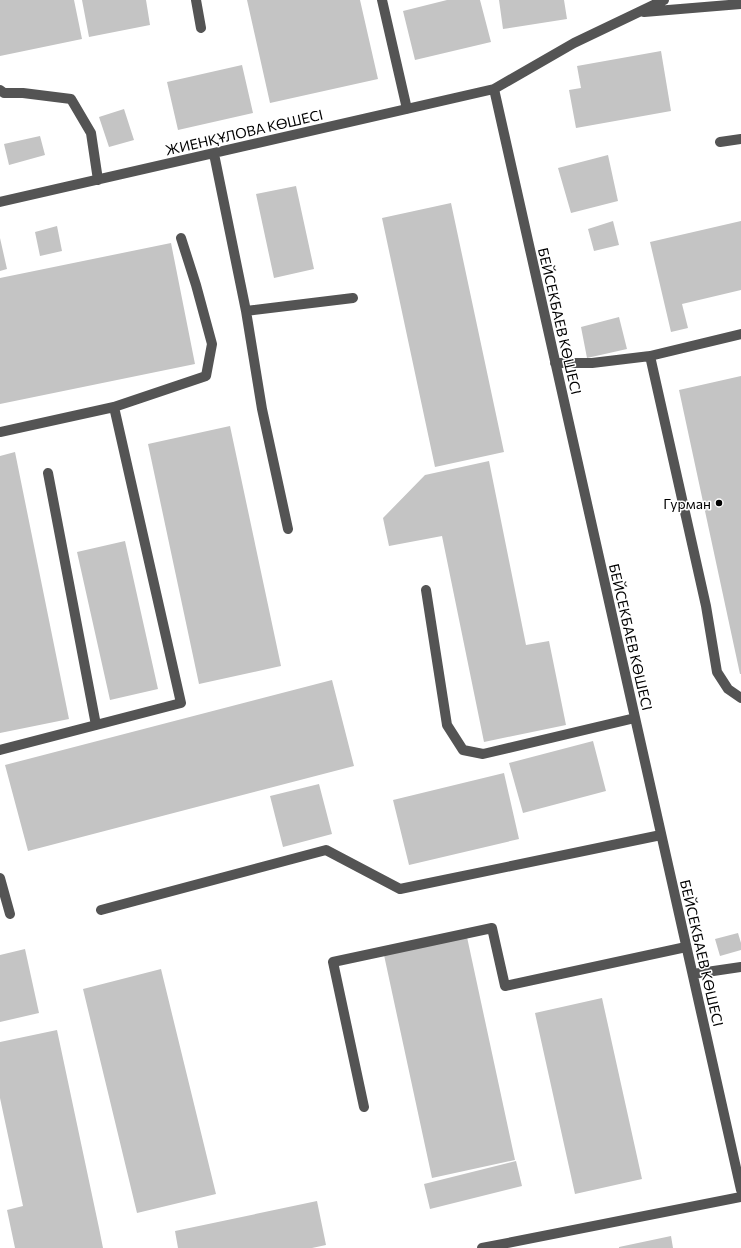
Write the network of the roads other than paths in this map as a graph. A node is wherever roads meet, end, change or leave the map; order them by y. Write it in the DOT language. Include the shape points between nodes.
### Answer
graph roads {
  1 [pos="196,0"];
  2 [pos="382,0"];
  3 [pos="664,0"];
  4 [pos="741,4"];
  5 [pos="638,12"];
  6 [pos="201,28"];
  7 [pos="494,89"];
  8 [pos="0,90"];
  9 [pos="407,109"];
  10 [pos="741,139"];
  11 [pos="720,142"];
  12 [pos="214,154"];
  13 [pos="98,180"];
  14 [pos="0,202"];
  15 [pos="181,238"];
  16 [pos="353,298"];
  17 [pos="246,311"];
  18 [pos="741,334"];
  19 [pos="650,356"];
  20 [pos="555,364"];
  21 [pos="114,407"];
  22 [pos="0,432"];
  23 [pos="48,473"];
  24 [pos="288,529"];
  25 [pos="426,590"];
  26 [pos="741,698"];
  27 [pos="635,718"];
  28 [pos="96,725"];
  29 [pos="0,750"];
  30 [pos="661,835"];
  31 [pos="0,878"];
  32 [pos="101,910"];
  33 [pos="10,914"];
  34 [pos="686,947"];
  35 [pos="741,967"];
  36 [pos="693,974"];
  37 [pos="364,1107"];
  38 [pos="741,1190"];
  39 [pos="741,1197"];
  40 [pos="482,1248"];
  1 -- 6 [label="street"];
  2 -- 9 [label="street"];
  3 -- 5 [label="street, ЖИЕНҚҰЛОВА КӨШЕСІ"];
  4 -- 5 [label="street"];
  5 -- 7 [label="street, ЖИЕНҚҰЛОВА КӨШЕСІ" via="574,42"];
  7 -- 9 [label="street, ЖИЕНҚҰЛОВА КӨШЕСІ"];
  7 -- 20 [label="street, БЕЙСЕКБАЕВ КӨШЕСІ"];
  8 -- 13 [label="street" via="4,93 23,92 70,99 91,133"];
  9 -- 12 [label="street, ЖИЕНҚҰЛОВА КӨШЕСІ"];
  10 -- 11 [label="street"];
  12 -- 13 [label="street, ЖИЕНҚҰЛОВА КӨШЕСІ"];
  12 -- 17 [label="street"];
  13 -- 14 [label="street, ЖИЕНҚҰЛОВА КӨШЕСІ"];
  15 -- 21 [label="street" via="212,344 206,376"];
  16 -- 17 [label="street"];
  17 -- 24 [label="street" via="262,409"];
  18 -- 19 [label="street"];
  19 -- 20 [label="street" via="592,363"];
  19 -- 26 [label="street" via="706,606 717,672 728,689"];
  20 -- 27 [label="street, БЕЙСЕКБАЕВ КӨШЕСІ"];
  21 -- 22 [label="street"];
  21 -- 28 [label="street" via="181,703"];
  23 -- 28 [label="street"];
  25 -- 27 [label="street" via="447,724 463,750 484,754"];
  27 -- 30 [label="street, БЕЙСЕКБАЕВ КӨШЕСІ"];
  28 -- 29 [label="street"];
  30 -- 32 [label="street" via="400,889 326,850"];
  30 -- 34 [label="street, БЕЙСЕКБАЕВ КӨШЕСІ"];
  31 -- 33 [label="street"];
  34 -- 36 [label="street, БЕЙСЕКБАЕВ КӨШЕСІ"];
  34 -- 37 [label="street" via="505,986 492,928 333,962"];
  35 -- 36 [label="street"];
  36 -- 38 [label="street, БЕЙСЕКБАЕВ КӨШЕСІ"];
  39 -- 40 [label="street"];
}
